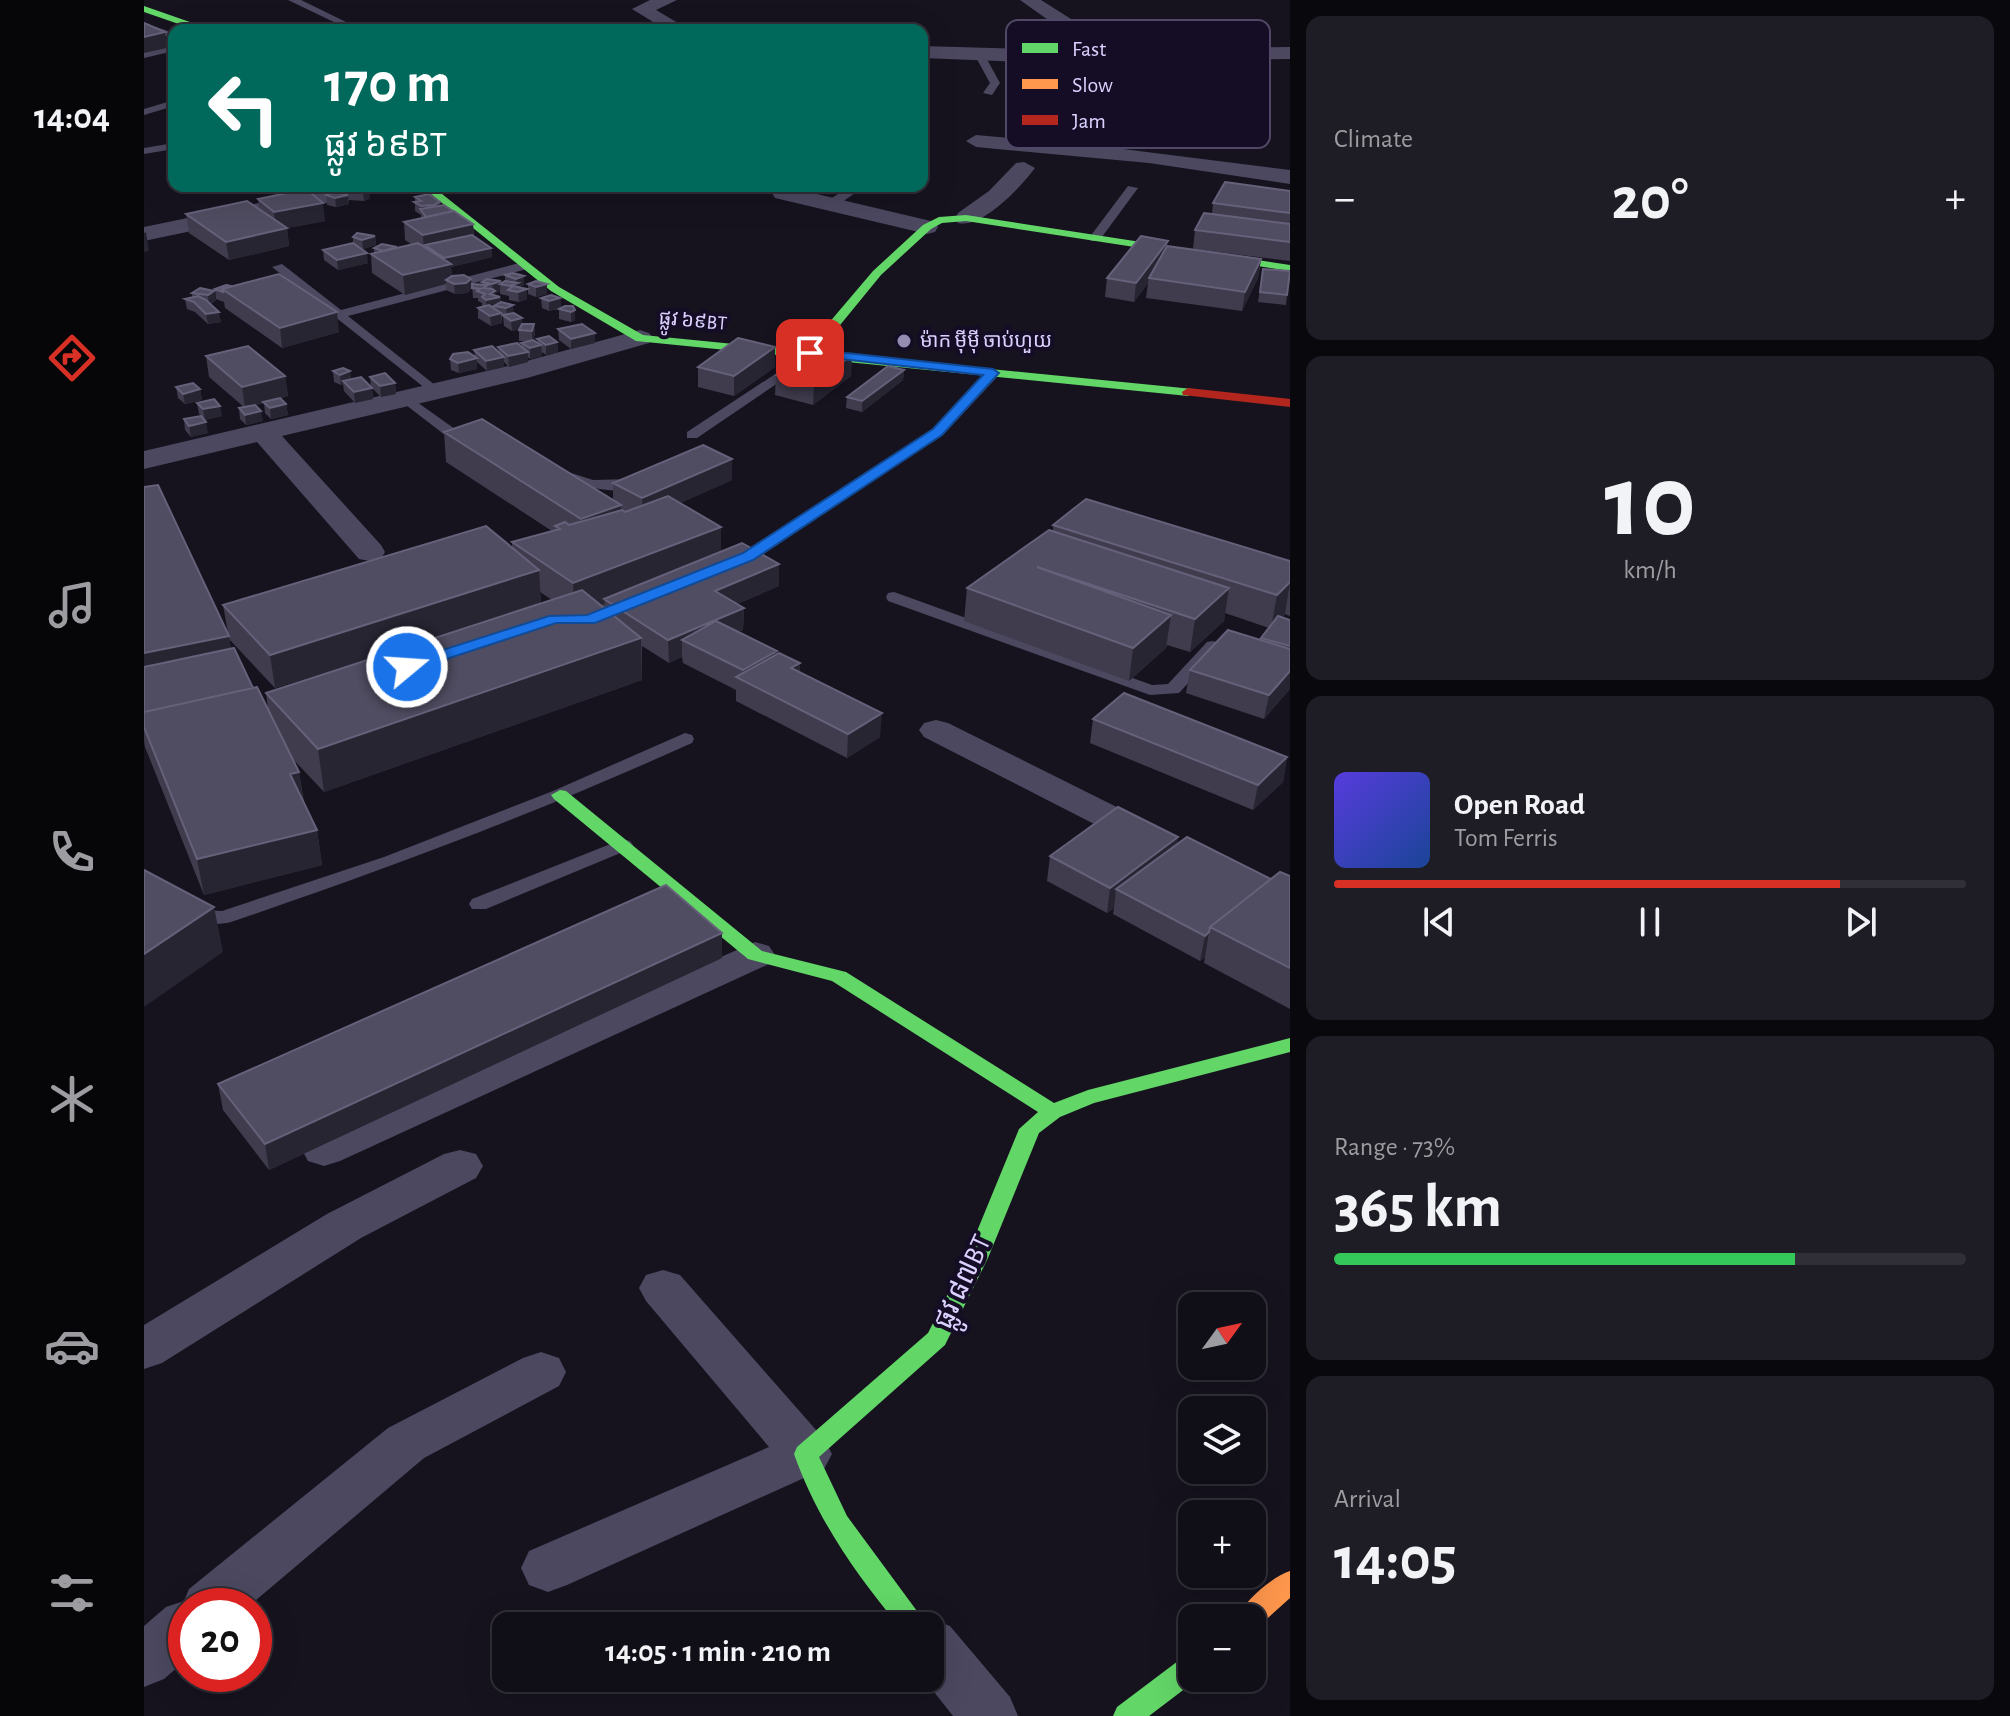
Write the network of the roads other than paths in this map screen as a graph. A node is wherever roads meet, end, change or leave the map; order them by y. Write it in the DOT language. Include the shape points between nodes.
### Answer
graph roads {
  1 [pos="293,0"];
  2 [pos="666,0"];
  3 [pos="1029,0"];
  4 [pos="144,9"];
  5 [pos="1060,20"];
  6 [pos="341,22"];
  7 [pos="187,24"];
  8 [pos="666,24"];
  9 [pos="144,26"];
  10 [pos="168,34"];
  11 [pos="168,49"];
  12 [pos="928,52"];
  13 [pos="978,52"];
  14 [pos="1270,53"];
  15 [pos="1290,53"];
  16 [pos="1006,54"];
  17 [pos="144,55"];
  18 [pos="988,93"];
  19 [pos="168,105"];
  20 [pos="144,112"];
  21 [pos="976,141"];
  22 [pos="1006,143"];
  23 [pos="168,147"];
  24 [pos="1061,148"];
  25 [pos="1097,148"];
  26 [pos="144,151"];
  27 [pos="1098,151"];
  28 [pos="1024,168"];
  29 [pos="1290,177"];
  30 [pos="1132,188"];
  31 [pos="344,192"];
  32 [pos="433,192"];
  33 [pos="850,192"];
  34 [pos="783,193"];
  35 [pos="831,204"];
  36 [pos="966,218"];
  37 [pos="927,227"];
  38 [pos="144,234"];
  39 [pos="1095,238"];
  40 [pos="523,266"];
  41 [pos="278,267"];
  42 [pos="1290,268"];
  43 [pos="338,315"];
  44 [pos="640,338"];
  45 [pos="810,353"];
  46 [pos="993,373"];
  47 [pos="435,392"];
  48 [pos="407,399"];
  49 [pos="1290,403"];
  50 [pos="264,433"];
  51 [pos="692,435"];
  52 [pos="488,440"];
  53 [pos="146,457"];
  54 [pos="550,467"];
  55 [pos="635,484"];
  56 [pos="370,552"];
  57 [pos="719,568"];
  58 [pos="894,597"];
  59 [pos="1290,667"];
  60 [pos="936,730"];
  61 [pos="685,739"];
  62 [pos="560,795"];
  63 [pos="623,845"];
  64 [pos="1177,851"];
  65 [pos="144,890"];
  66 [pos="479,904"];
  67 [pos="755,955"];
  68 [pos="1290,1045"];
  69 [pos="1053,1112"];
  70 [pos="324,1150"];
  71 [pos="460,1166"];
  72 [pos="663,1288"];
  73 [pos="144,1349"];
  74 [pos="541,1372"];
  75 [pos="806,1454"];
  76 [pos="548,1568"];
  77 [pos="231,1588"];
  78 [pos="1287,1590"];
  79 [pos="1266,1606"];
  80 [pos="905,1612"];
  81 [pos="168,1640"];
  82 [pos="144,1661"];
  83 [pos="944,1661"];
  84 [pos="1178,1678"];
  85 [pos="989,1716"];
  86 [pos="1127,1716"];
  1 -- 6 [label="lane"];
  2 -- 8 [label="street" via="641,9"];
  3 -- 5 [label="street"];
  4 -- 7 [label="street"];
  9 -- 10 [label="lane"];
  11 -- 17 [label="lane"];
  12 -- 13 [label="street"];
  13 -- 16 [label="street"];
  13 -- 18 [label="lane" via="995,83"];
  14 -- 15 [label="street"];
  19 -- 20 [label="lane"];
  21 -- 22 [label="street"];
  23 -- 26 [label="lane"];
  24 -- 27 [label="street"];
  25 -- 27 [label="street"];
  27 -- 29 [label="street"];
  28 -- 36 [label="street"];
  30 -- 39 [label="lane"];
  31 -- 38 [label="street"];
  32 -- 40 [label="street, ផ្លូវ ៦៩BT"];
  33 -- 35 [label="lane"];
  34 -- 35 [label="street"];
  35 -- 37 [label="street"];
  36 -- 37 [label="street" via="939,220"];
  36 -- 39 [label="street"];
  37 -- 45 [label="street" via="877,273"];
  39 -- 42 [label="street"];
  40 -- 43 [label="lane"];
  40 -- 44 [label="street, ផ្លូវ ៦៩BT"];
  41 -- 43 [label="lane"];
  43 -- 47 [label="lane"];
  44 -- 45 [label="street, ផ្លូវ ៦៩BT"];
  44 -- 47 [label="street"];
  45 -- 46 [label="street, ផ្លូវ ៦៩BT"];
  45 -- 51 [label="lane"];
  46 -- 49 [label="street, ផ្លូវ ៦៩BT"];
  46 -- 57 [label="lane" via="938,432 748,556"];
  47 -- 48 [label="street"];
  48 -- 50 [label="street"];
  48 -- 52 [label="lane" via="450,432"];
  50 -- 53 [label="street"];
  50 -- 56 [label="street"];
  54 -- 55 [label="lane" via="577,482"];
  58 -- 59 [label="lane" via="1150,690 1173,689 1213,646"];
  60 -- 64 [label="street"];
  61 -- 62 [label="lane"];
  62 -- 63 [label="street"];
  62 -- 65 [label="lane" via="391,861 224,917 195,917"];
  63 -- 66 [label="lane"];
  63 -- 67 [label="street"];
  67 -- 69 [label="street" via="839,976"];
  67 -- 70 [label="street"];
  68 -- 69 [label="street, ផ្លូវ ៨៧BT" via="1088,1097"];
  69 -- 75 [label="street, ផ្លូវ ៨៧BT" via="1030,1129 937,1339"];
  71 -- 73 [label="street" via="344,1226"];
  72 -- 75 [label="street"];
  74 -- 77 [label="street" via="406,1443"];
  75 -- 76 [label="street"];
  75 -- 80 [label="street" via="824,1501"];
  78 -- 79 [label="street"];
  81 -- 82 [label="street"];
  83 -- 85 [label="street"];
  84 -- 86 [label="street"];
}
